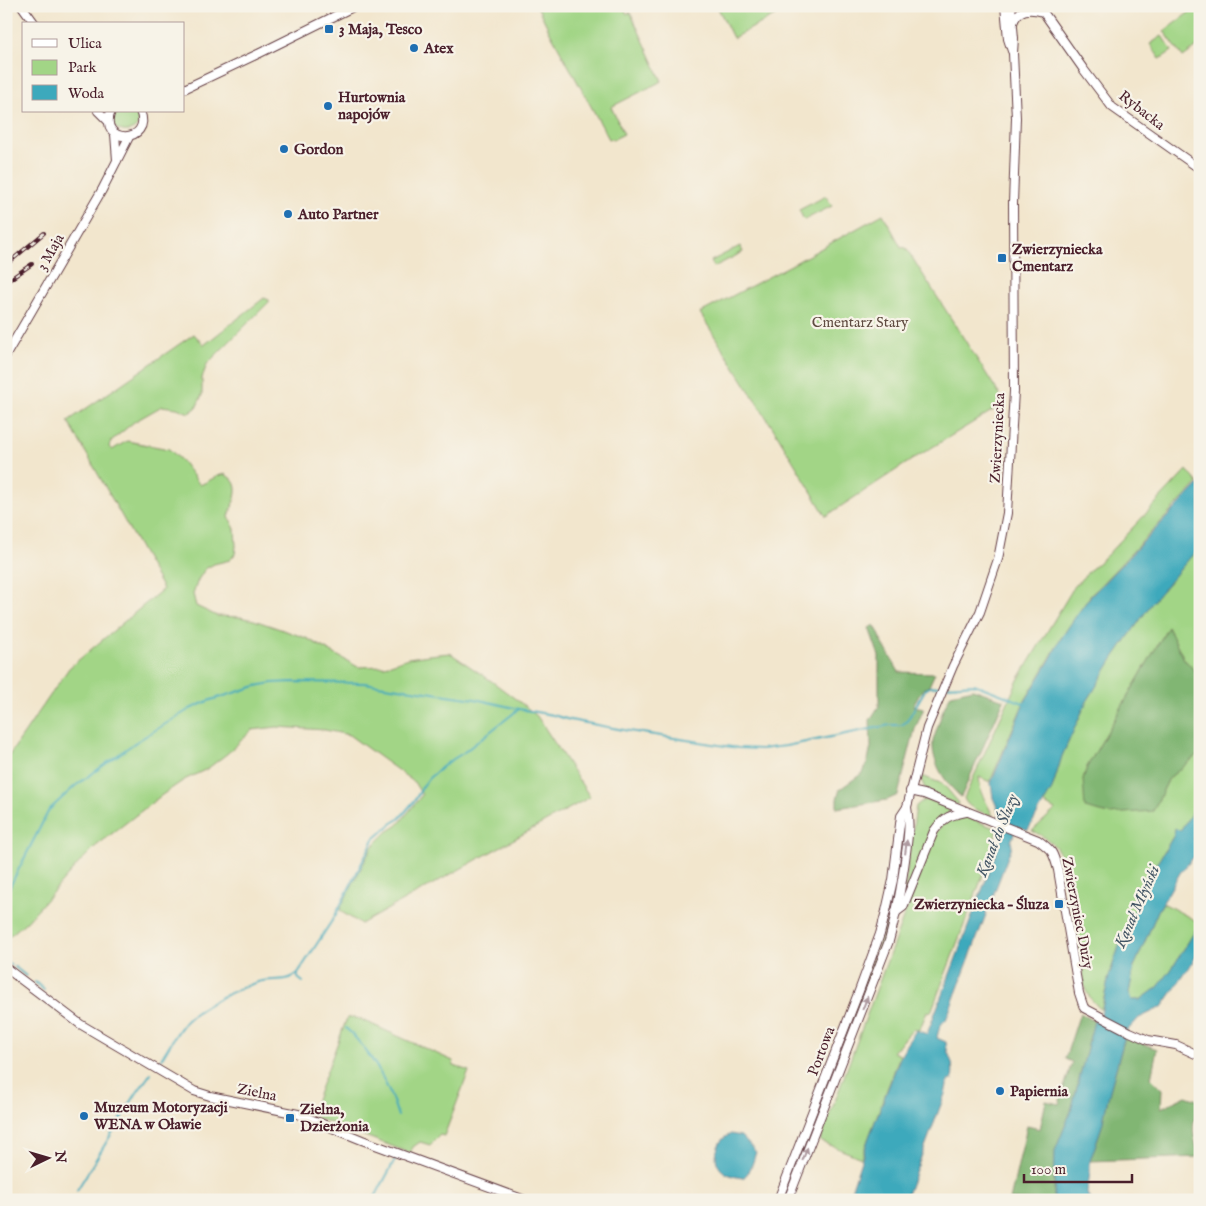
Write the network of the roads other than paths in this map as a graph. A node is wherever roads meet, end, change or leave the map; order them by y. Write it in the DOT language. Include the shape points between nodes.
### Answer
graph roads {
  1 [pos="22,6"];
  2 [pos="355,6"];
  3 [pos="1005,6"];
  4 [pos="1011,6"];
  5 [pos="1036,9"];
  6 [pos="34,22"];
  7 [pos="1013,23"];
  8 [pos="1013,53"];
  9 [pos="185,89"];
  10 [pos="99,112"];
  11 [pos="110,112"];
  12 [pos="142,115"];
  13 [pos="108,121"];
  14 [pos="116,134"];
  15 [pos="129,136"];
  16 [pos="117,162"];
  17 [pos="1200,169"];
  18 [pos="6,354"];
  19 [pos="910,791"];
  20 [pos="907,807"];
  21 [pos="966,812"];
  22 [pos="886,911"];
  23 [pos="897,913"];
  24 [pos="6,968"];
  25 [pos="1200,1056"];
  26 [pos="526,1200"];
  27 [pos="778,1200"];
  28 [pos="788,1200"];
  1 -- 6 [label="street"];
  2 -- 9 [label="street"];
  3 -- 8 [label="street, Zwierzyniecka" via="1008,39"];
  4 -- 7 [label="street, Zwierzyniecka"];
  5 -- 7 [label="street, Rybacka" via="1019,13"];
  5 -- 17 [label="street, Rybacka" via="1112,107"];
  7 -- 8 [label="street, Zwierzyniecka"];
  8 -- 19 [label="street, Zwierzyniecka" via="1016,118 1014,391 1007,513 998,559 980,612 927,728"];
  10 -- 13 [label="street"];
  11 -- 13 [label="street"];
  12 -- 15 [label="street, 3 Maja" via="139,131"];
  13 -- 14 [label="street"];
  14 -- 15 [label="street"];
  14 -- 16 [label="street"];
  15 -- 16 [label="street, 3 Maja"];
  16 -- 18 [label="street, 3 Maja"];
  19 -- 20 [label="street, Zwierzyniecka"];
  19 -- 21 [label="street, Zwierzyniec Duży"];
  20 -- 22 [label="street, Portowa" via="901,816"];
  23 -- 20 [label="street, Portowa, one-way" via="910,820"];
  21 -- 23 [label="street" via="940,822"];
  21 -- 25 [label="street, Zwierzyniec Duży" via="1038,840 1054,853 1084,1008 1148,1040 1176,1045"];
  22 -- 23 [label="street"];
  22 -- 27 [label="street, Portowa" via="859,991"];
  28 -- 23 [label="street, Portowa, one-way"];
  24 -- 26 [label="street, Zielna" via="80,1024 194,1091 298,1114"];
}
